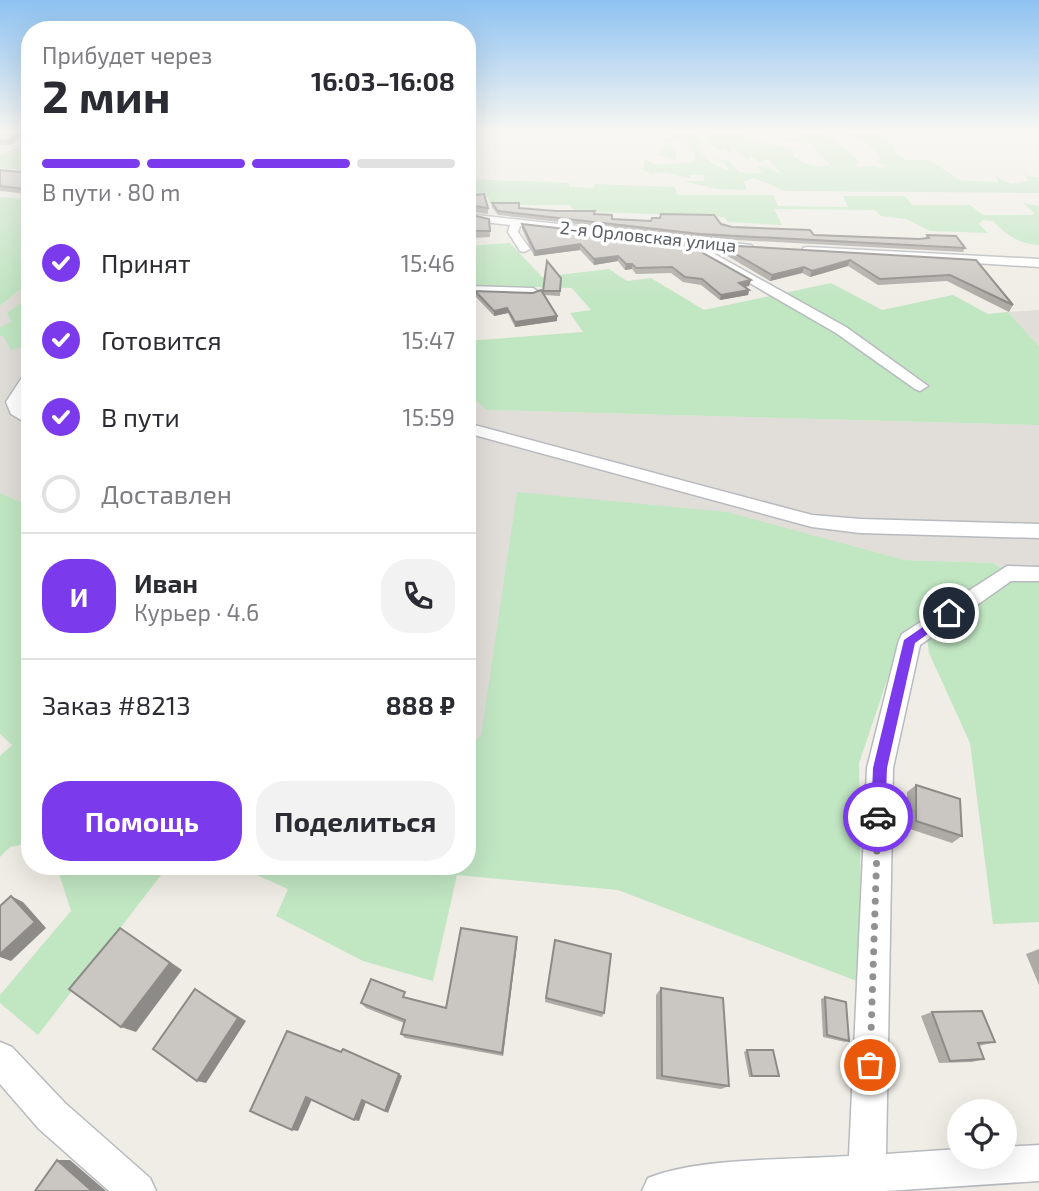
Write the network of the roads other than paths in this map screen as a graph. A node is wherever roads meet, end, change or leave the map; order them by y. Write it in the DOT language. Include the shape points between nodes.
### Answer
graph roads {
  1 [pos="476,218"];
  2 [pos="516,223"];
  3 [pos="699,244"];
  4 [pos="766,248"];
  5 [pos="524,249"];
  6 [pos="793,250"];
  7 [pos="1033,262"];
  8 [pos="1039,277"];
  9 [pos="476,290"];
  10 [pos="533,292"];
  11 [pos="21,386"];
  12 [pos="920,386"];
  13 [pos="8,400"];
  14 [pos="21,414"];
  15 [pos="476,430"];
  16 [pos="1039,531"];
  17 [pos="1039,574"];
  18 [pos="0,1059"];
  19 [pos="1039,1163"];
  20 [pos="867,1172"];
  21 [pos="138,1191"];
  22 [pos="661,1191"];
  1 -- 2 [label="street, 2-я Орловская улица"];
  2 -- 3 [label="street, 2-я Орловская улица"];
  2 -- 5 [label="street" via="513,232"];
  3 -- 4 [label="street, 2-я Орловская улица"];
  3 -- 12 [label="street" via="706,254 832,325"];
  6 -- 7 [label="street"];
  7 -- 8 [label="street"];
  9 -- 10 [label="street"];
  11 -- 13 [label="street"];
  13 -- 14 [label="street"];
  15 -- 16 [label="street" via="812,520 860,526"];
  17 -- 20 [label="street" via="1007,573 910,640 880,768"];
  18 -- 21 [label="street" via="52,1116"];
  19 -- 20 [label="street"];
  20 -- 22 [label="street" via="698,1184"];
}
